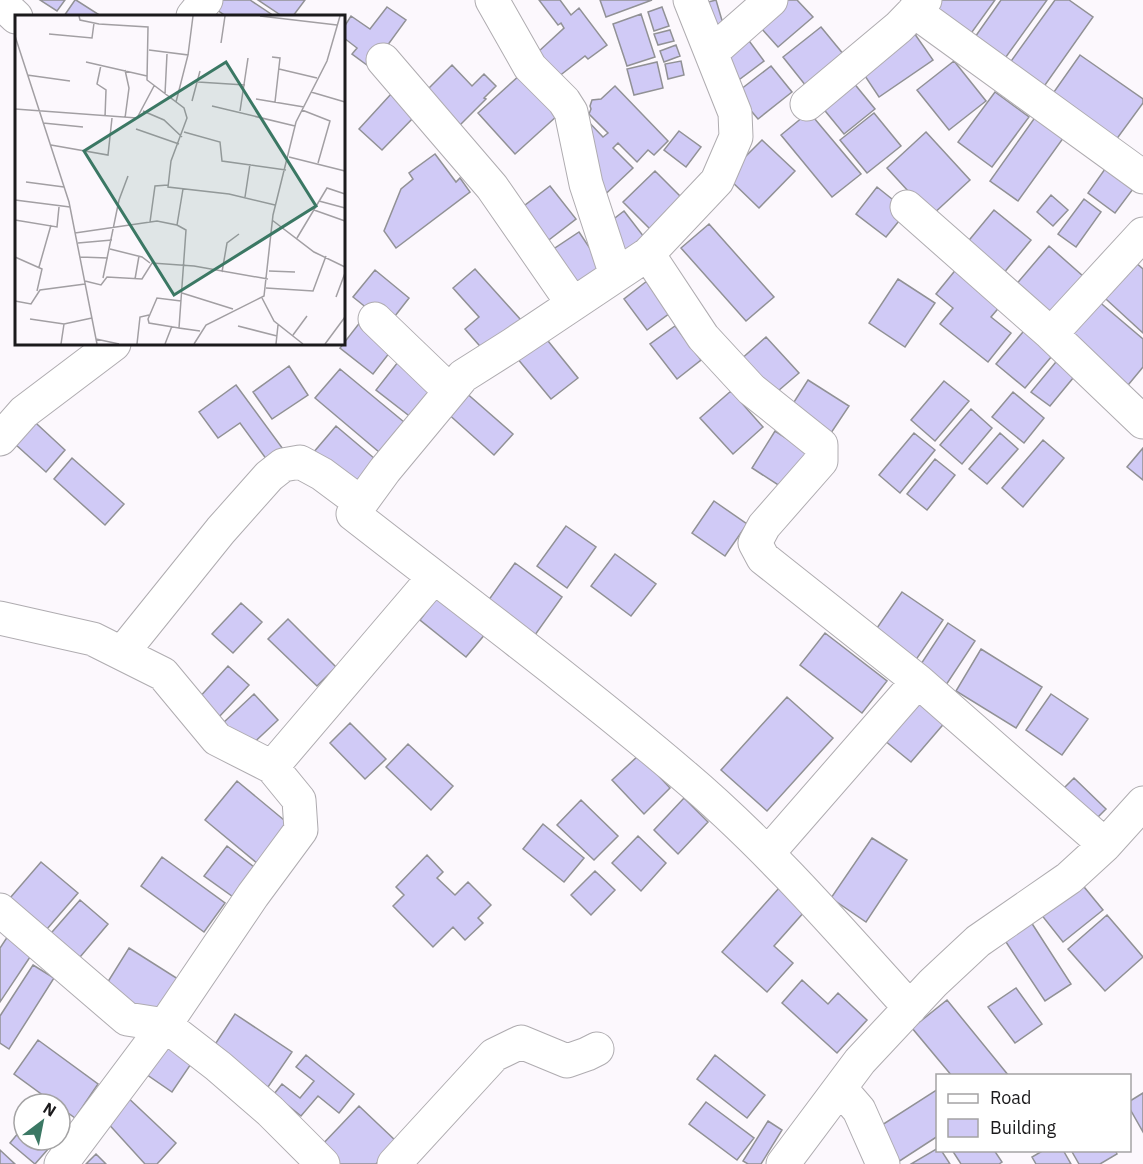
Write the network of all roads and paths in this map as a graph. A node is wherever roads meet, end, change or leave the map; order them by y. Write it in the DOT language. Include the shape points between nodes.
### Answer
graph roads {
  1 [pos="206,0"];
  2 [pos="492,0"];
  3 [pos="690,0"];
  4 [pos="771,0"];
  5 [pos="0,2"];
  6 [pos="919,6"];
  7 [pos="194,15"];
  8 [pos="15,16"];
  9 [pos="712,52"];
  10 [pos="383,60"];
  11 [pos="807,104"];
  12 [pos="1143,177"];
  13 [pos="907,207"];
  14 [pos="1143,234"];
  15 [pos="648,254"];
  16 [pos="616,275"];
  17 [pos="573,304"];
  18 [pos="375,319"];
  19 [pos="1051,334"];
  20 [pos="113,345"];
  21 [pos="450,391"];
  22 [pos="1143,422"];
  23 [pos="0,439"];
  24 [pos="361,503"];
  25 [pos="434,577"];
  26 [pos="0,618"];
  27 [pos="122,653"];
  28 [pos="918,681"];
  29 [pos="272,767"];
  30 [pos="1143,803"];
  31 [pos="1104,845"];
  32 [pos="768,853"];
  33 [pos="0,910"];
  34 [pos="910,1008"];
  35 [pos="165,1024"];
  36 [pos="597,1049"];
  37 [pos="840,1088"];
  38 [pos="61,1164"];
  39 [pos="323,1164"];
  40 [pos="394,1164"];
  41 [pos="783,1164"];
  42 [pos="883,1164"];
  1 -- 7 [label="street"];
  2 -- 16 [label="street" via="530,67 571,112 585,184"];
  3 -- 9 [label="street"];
  4 -- 9 [label="street"];
  5 -- 8 [label="street"];
  6 -- 11 [label="street"];
  6 -- 12 [label="street"];
  9 -- 15 [label="street" via="735,113 736,137 717,181"];
  10 -- 17 [label="street" via="492,187"];
  13 -- 19 [label="street"];
  14 -- 19 [label="street"];
  15 -- 16 [label="street"];
  15 -- 28 [label="street" via="711,346 750,389 821,445 821,461 764,526 755,543 763,558"];
  16 -- 17 [label="street"];
  17 -- 21 [label="street" via="463,376"];
  18 -- 21 [label="street"];
  19 -- 22 [label="street"];
  20 -- 23 [label="street" via="24,412"];
  21 -- 24 [label="street"];
  24 -- 25 [label="street" via="353,514"];
  24 -- 27 [label="street" via="300,462 284,465 269,476 221,530"];
  25 -- 29 [label="street"];
  25 -- 32 [label="street" via="682,774"];
  26 -- 27 [label="street" via="93,639"];
  27 -- 29 [label="street" via="163,674 217,739"];
  28 -- 31 [label="street"];
  28 -- 32 [label="street"];
  29 -- 35 [label="street" via="299,800 301,830"];
  30 -- 31 [label="street"];
  31 -- 34 [label="street" via="1069,878 978,940"];
  32 -- 34 [label="street"];
  33 -- 35 [label="street" via="127,1018"];
  34 -- 37 [label="street"];
  35 -- 38 [label="street"];
  35 -- 39 [label="street" via="270,1111"];
  36 -- 40 [label="street" via="567,1061 521,1042 494,1055"];
  37 -- 41 [label="street"];
  37 -- 42 [label="street" via="859,1110"];
}
